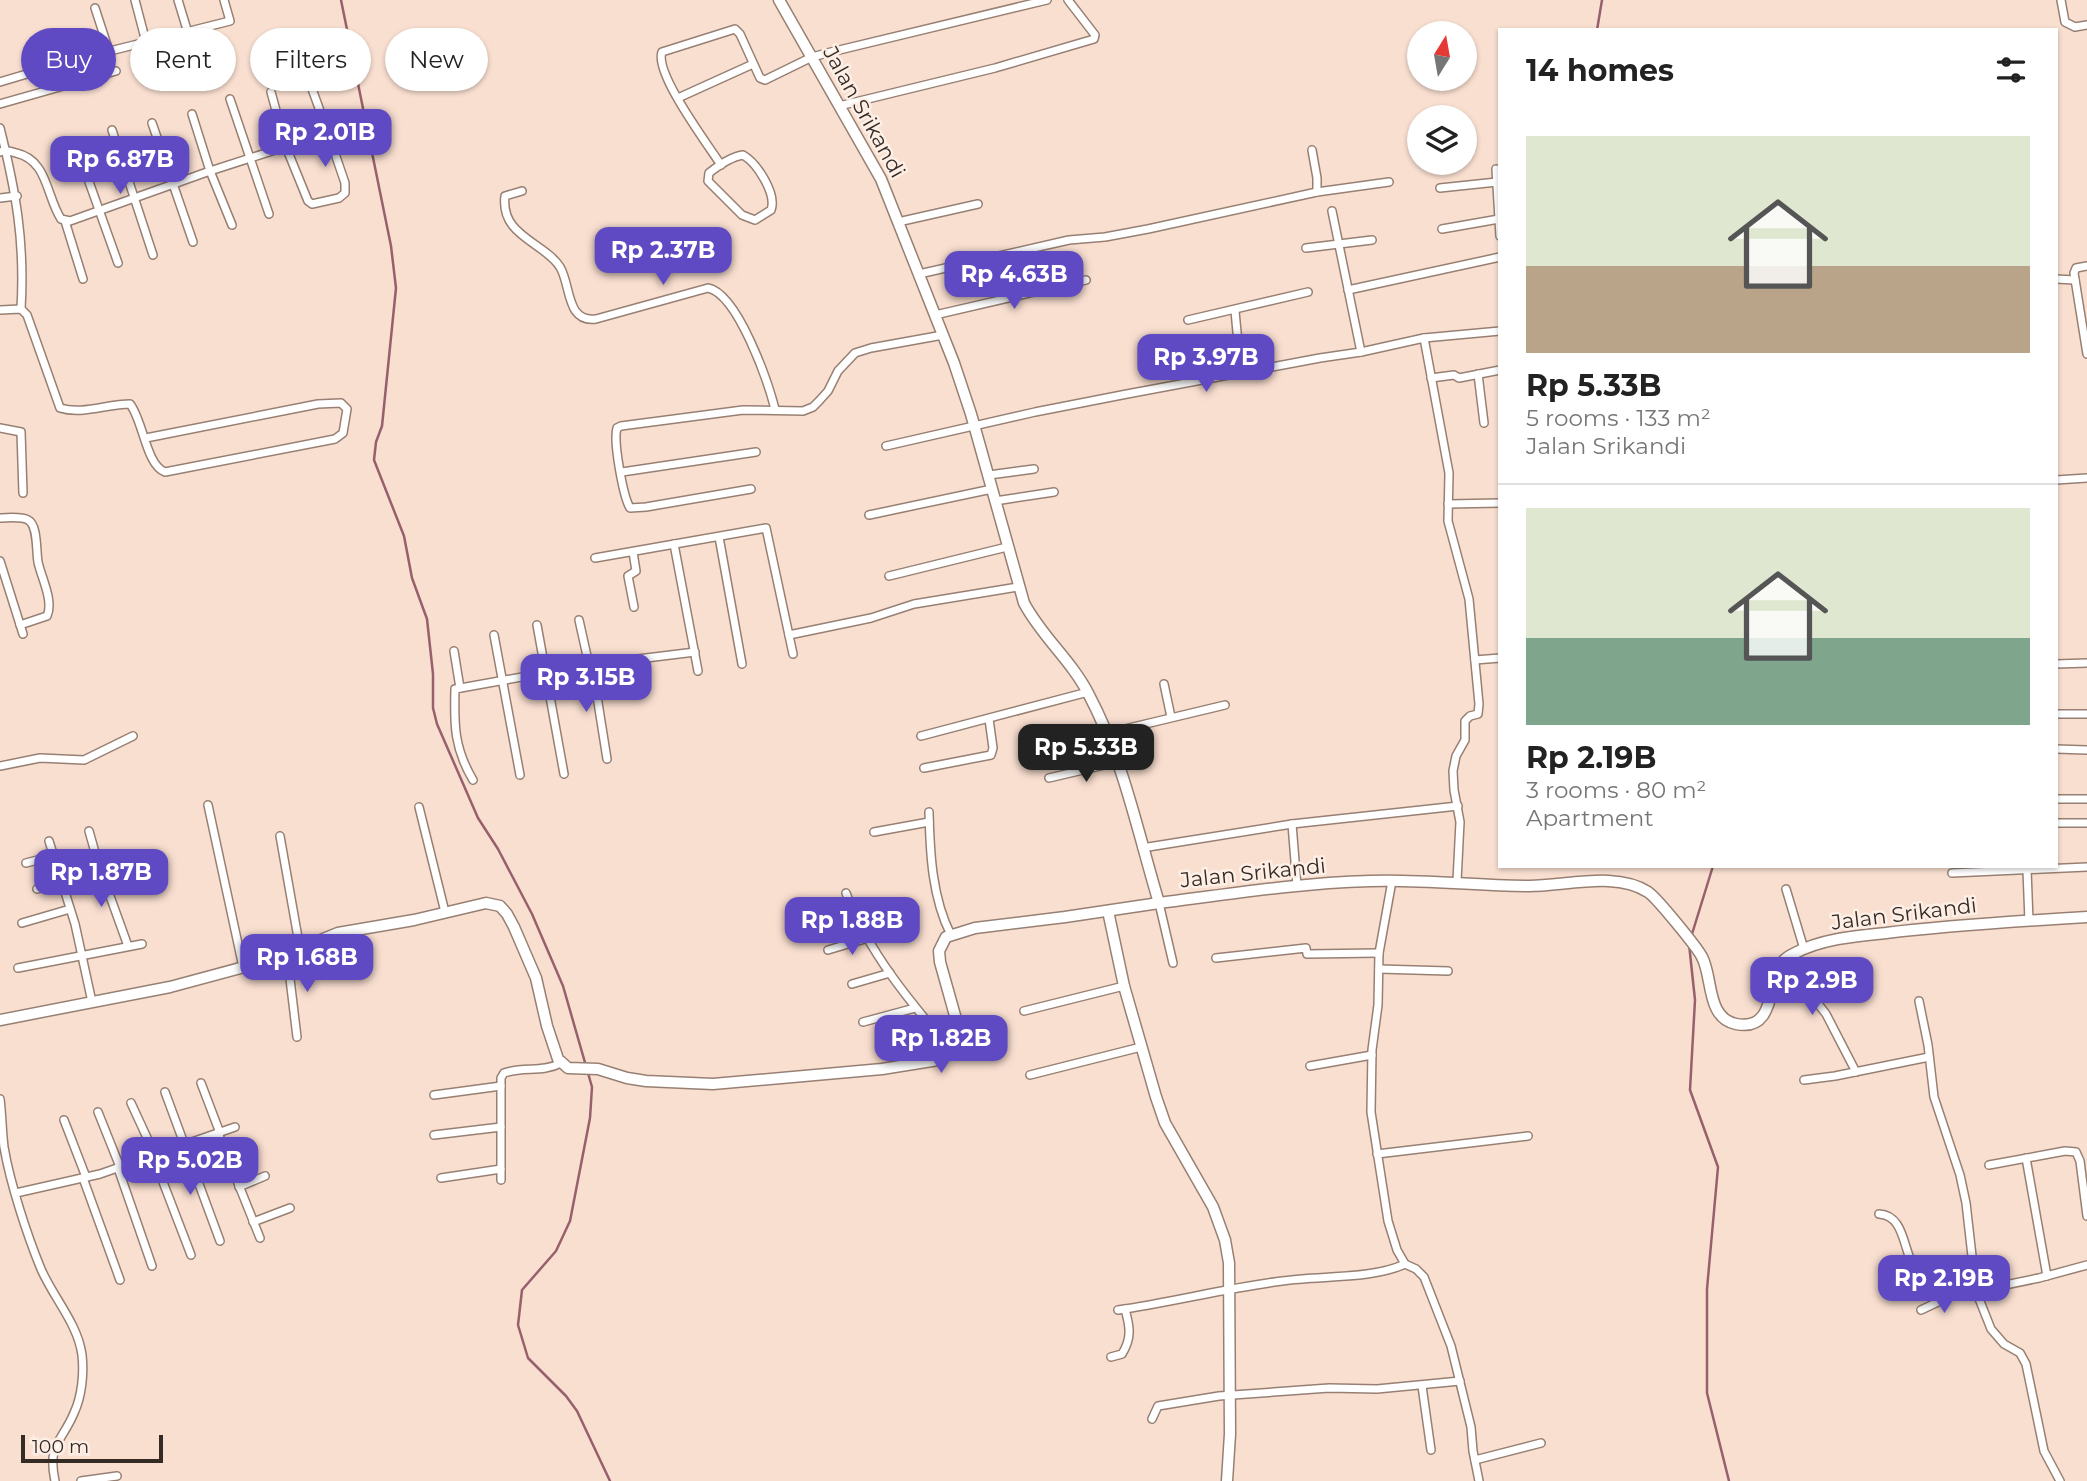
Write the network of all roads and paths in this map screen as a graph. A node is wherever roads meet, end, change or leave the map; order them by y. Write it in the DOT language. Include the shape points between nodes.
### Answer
graph roads {
  1 [pos="135,0"];
  2 [pos="178,0"];
  3 [pos="223,0"];
  4 [pos="779,0"];
  5 [pos="1047,0"];
  6 [pos="1068,0"];
  7 [pos="2062,0"];
  8 [pos="95,9"];
  9 [pos="2087,25"];
  10 [pos="101,28"];
  11 [pos="142,28"];
  12 [pos="186,28"];
  13 [pos="206,28"];
  14 [pos="812,57"];
  15 [pos="753,64"];
  16 [pos="21,76"];
  17 [pos="0,82"];
  18 [pos="46,91"];
  19 [pos="313,91"];
  20 [pos="271,92"];
  21 [pos="678,98"];
  22 [pos="230,99"];
  23 [pos="0,104"];
  24 [pos="839,106"];
  25 [pos="192,114"];
  26 [pos="152,123"];
  27 [pos="0,128"];
  28 [pos="112,130"];
  29 [pos="328,133"];
  30 [pos="286,147"];
  31 [pos="1312,150"];
  32 [pos="3,151"];
  33 [pos="78,151"];
  34 [pos="250,158"];
  35 [pos="721,165"];
  36 [pos="1496,169"];
  37 [pos="210,171"];
  38 [pos="1389,182"];
  39 [pos="1497,182"];
  40 [pos="174,184"];
  41 [pos="1440,188"];
  42 [pos="522,191"];
  43 [pos="1317,192"];
  44 [pos="17,196"];
  45 [pos="0,198"];
  46 [pos="135,198"];
  47 [pos="1498,200"];
  48 [pos="978,204"];
  49 [pos="98,211"];
  50 [pos="1332,211"];
  51 [pos="269,214"];
  52 [pos="1498,219"];
  53 [pos="65,221"];
  54 [pos="898,222"];
  55 [pos="232,225"];
  56 [pos="1442,229"];
  57 [pos="1372,240"];
  58 [pos="193,242"];
  59 [pos="1338,244"];
  60 [pos="1306,248"];
  61 [pos="153,255"];
  62 [pos="1498,257"];
  63 [pos="118,264"];
  64 [pos="2087,266"];
  65 [pos="919,274"];
  66 [pos="83,279"];
  67 [pos="2058,279"];
  68 [pos="1086,280"];
  69 [pos="2075,280"];
  70 [pos="1348,290"];
  71 [pos="1308,292"];
  72 [pos="21,309"];
  73 [pos="0,310"];
  74 [pos="1236,311"];
  75 [pos="935,315"];
  76 [pos="1188,320"];
  77 [pos="1498,331"];
  78 [pos="943,335"];
  79 [pos="1429,338"];
  80 [pos="1361,352"];
  81 [pos="2087,354"];
  82 [pos="1498,370"];
  83 [pos="1241,374"];
  84 [pos="1478,374"];
  85 [pos="1431,378"];
  86 [pos="775,409"];
  87 [pos="1484,423"];
  88 [pos="975,426"];
  89 [pos="0,428"];
  90 [pos="146,438"];
  91 [pos="887,446"];
  92 [pos="756,452"];
  93 [pos="1034,469"];
  94 [pos="622,472"];
  95 [pos="989,475"];
  96 [pos="2087,478"];
  97 [pos="2058,480"];
  98 [pos="751,489"];
  99 [pos="992,489"];
  100 [pos="1054,492"];
  101 [pos="23,493"];
  102 [pos="995,501"];
  103 [pos="1498,503"];
  104 [pos="1448,504"];
  105 [pos="869,515"];
  106 [pos="0,518"];
  107 [pos="719,537"];
  108 [pos="674,544"];
  109 [pos="1007,547"];
  110 [pos="633,552"];
  111 [pos="595,558"];
  112 [pos="0,561"];
  113 [pos="889,576"];
  114 [pos="1018,587"];
  115 [pos="634,607"];
  116 [pos="579,620"];
  117 [pos="20,625"];
  118 [pos="537,625"];
  119 [pos="23,634"];
  120 [pos="494,635"];
  121 [pos="789,635"];
  122 [pos="454,651"];
  123 [pos="695,652"];
  124 [pos="793,654"];
  125 [pos="1498,658"];
  126 [pos="1475,660"];
  127 [pos="742,663"];
  128 [pos="2087,663"];
  129 [pos="2058,664"];
  130 [pos="591,665"];
  131 [pos="698,671"];
  132 [pos="546,673"];
  133 [pos="502,681"];
  134 [pos="1164,684"];
  135 [pos="460,688"];
  136 [pos="1088,692"];
  137 [pos="1225,705"];
  138 [pos="2087,713"];
  139 [pos="2058,714"];
  140 [pos="1171,717"];
  141 [pos="989,719"];
  142 [pos="1108,733"];
  143 [pos="133,736"];
  144 [pos="921,736"];
  145 [pos="1112,745"];
  146 [pos="2058,749"];
  147 [pos="2087,750"];
  148 [pos="607,759"];
  149 [pos="1117,762"];
  150 [pos="1034,764"];
  151 [pos="0,766"];
  152 [pos="924,768"];
  153 [pos="564,774"];
  154 [pos="520,775"];
  155 [pos="1049,778"];
  156 [pos="473,780"];
  157 [pos="2058,799"];
  158 [pos="2087,799"];
  159 [pos="208,805"];
  160 [pos="1458,806"];
  161 [pos="419,807"];
  162 [pos="929,812"];
  163 [pos="929,822"];
  164 [pos="2058,823"];
  165 [pos="2087,823"];
  166 [pos="1292,824"];
  167 [pos="89,831"];
  168 [pos="874,832"];
  169 [pos="280,836"];
  170 [pos="49,841"];
  171 [pos="1142,848"];
  172 [pos="53,856"];
  173 [pos="26,863"];
  174 [pos="2087,867"];
  175 [pos="2026,870"];
  176 [pos="1952,873"];
  177 [pos="1392,881"];
  178 [pos="1457,881"];
  179 [pos="62,883"];
  180 [pos="1297,886"];
  181 [pos="1786,889"];
  182 [pos="37,890"];
  183 [pos="846,893"];
  184 [pos="1158,903"];
  185 [pos="71,909"];
  186 [pos="1108,911"];
  187 [pos="445,912"];
  188 [pos="853,913"];
  189 [pos="2087,917"];
  190 [pos="2029,921"];
  191 [pos="816,922"];
  192 [pos="22,923"];
  193 [pos="951,935"];
  194 [pos="868,938"];
  195 [pos="142,944"];
  196 [pos="128,946"];
  197 [pos="300,949"];
  198 [pos="828,950"];
  199 [pos="1799,951"];
  200 [pos="1379,953"];
  201 [pos="287,954"];
  202 [pos="84,956"];
  203 [pos="1216,958"];
  204 [pos="1173,962"];
  205 [pos="243,967"];
  206 [pos="18,968"];
  207 [pos="1379,969"];
  208 [pos="1448,971"];
  209 [pos="890,973"];
  210 [pos="852,984"];
  211 [pos="1124,986"];
  212 [pos="1919,1001"];
  213 [pos="92,1002"];
  214 [pos="915,1008"];
  215 [pos="1024,1011"];
  216 [pos="0,1020"];
  217 [pos="863,1022"];
  218 [pos="297,1037"];
  219 [pos="1141,1047"];
  220 [pos="952,1051"];
  221 [pos="1372,1055"];
  222 [pos="1929,1057"];
  223 [pos="561,1063"];
  224 [pos="1310,1066"];
  225 [pos="1856,1072"];
  226 [pos="1030,1075"];
  227 [pos="1804,1080"];
  228 [pos="201,1083"];
  229 [pos="501,1086"];
  230 [pos="165,1092"];
  231 [pos="434,1095"];
  232 [pos="0,1099"];
  233 [pos="131,1103"];
  234 [pos="98,1112"];
  235 [pos="64,1120"];
  236 [pos="501,1127"];
  237 [pos="235,1128"];
  238 [pos="219,1133"];
  239 [pos="434,1135"];
  240 [pos="1528,1136"];
  241 [pos="186,1144"];
  242 [pos="1377,1154"];
  243 [pos="154,1155"];
  244 [pos="2026,1158"];
  245 [pos="1989,1165"];
  246 [pos="119,1167"];
  247 [pos="501,1169"];
  248 [pos="265,1176"];
  249 [pos="85,1177"];
  250 [pos="441,1178"];
  251 [pos="501,1180"];
  252 [pos="239,1187"];
  253 [pos="16,1193"];
  254 [pos="290,1208"];
  255 [pos="1879,1214"];
  256 [pos="2087,1216"];
  257 [pos="253,1222"];
  258 [pos="260,1238"];
  259 [pos="220,1241"];
  260 [pos="191,1255"];
  261 [pos="1405,1264"];
  262 [pos="2087,1265"];
  263 [pos="152,1266"];
  264 [pos="2047,1276"];
  265 [pos="120,1280"];
  266 [pos="1976,1287"];
  267 [pos="1228,1289"];
  268 [pos="1955,1294"];
  269 [pos="1921,1310"];
  270 [pos="1111,1357"];
  271 [pos="1460,1381"];
  272 [pos="1422,1386"];
  273 [pos="1228,1395"];
  274 [pos="1153,1419"];
  275 [pos="1541,1443"];
  276 [pos="1431,1450"];
  277 [pos="1475,1460"];
  278 [pos="117,1476"];
  279 [pos="55,1481"];
  280 [pos="80,1481"];
  281 [pos="1227,1481"];
  282 [pos="1479,1481"];
  283 [pos="2060,1481"];
  1 -- 11 [label="street"];
  2 -- 12 [label="street"];
  3 -- 13 [label="street" via="230,21"];
  4 -- 14 [label="street, Jalan Srikandi"];
  5 -- 14 [label="street"];
  6 -- 24 [label="street" via="1094,39"];
  7 -- 9 [label="street" via="2065,22 2075,27"];
  8 -- 10 [label="street"];
  14 -- 15 [label="street" via="765,80"];
  14 -- 24 [label="street, Jalan Srikandi"];
  15 -- 21 [label="street"];
  15 -- 21 [label="street" via="736,29 662,52 664,72"];
  16 -- 17 [label="street"];
  18 -- 23 [label="street"];
  19 -- 29 [label="street"];
  20 -- 30 [label="street"];
  21 -- 35 [label="street"];
  22 -- 34 [label="street"];
  24 -- 54 [label="street, Jalan Srikandi" via="874,164"];
  25 -- 37 [label="street"];
  26 -- 40 [label="street"];
  27 -- 32 [label="street"];
  28 -- 46 [label="street"];
  29 -- 30 [label="street"];
  29 -- 30 [label="street" via="346,187 339,198 310,204"];
  30 -- 34 [label="street"];
  31 -- 43 [label="street"];
  32 -- 44 [label="street"];
  32 -- 53 [label="street" via="22,154 39,166 56,211"];
  33 -- 49 [label="street"];
  34 -- 37 [label="street"];
  34 -- 51 [label="street"];
  35 -- 35 [label="street" via="738,156 747,157 772,198 771,210 755,220 741,215 708,181 709,173"];
  36 -- 39 [label="street"];
  37 -- 40 [label="street"];
  37 -- 55 [label="street"];
  38 -- 43 [label="street"];
  39 -- 41 [label="street"];
  39 -- 47 [label="street"];
  40 -- 46 [label="street"];
  40 -- 58 [label="street"];
  42 -- 86 [label="street" via="505,196 507,212 525,240 558,264 573,308 581,317 596,319 713,289 723,296 753,346"];
  43 -- 65 [label="street"];
  44 -- 45 [label="street"];
  44 -- 72 [label="street" via="24,268"];
  46 -- 49 [label="street"];
  46 -- 61 [label="street"];
  48 -- 54 [label="street"];
  49 -- 53 [label="street"];
  49 -- 63 [label="street"];
  50 -- 59 [label="street"];
  52 -- 56 [label="street"];
  53 -- 66 [label="street"];
  54 -- 65 [label="street, Jalan Srikandi"];
  57 -- 59 [label="street"];
  59 -- 60 [label="street"];
  59 -- 70 [label="street"];
  62 -- 70 [label="street"];
  64 -- 69 [label="street" via="2074,270"];
  65 -- 75 [label="street, Jalan Srikandi"];
  67 -- 69 [label="street"];
  68 -- 75 [label="street"];
  69 -- 81 [label="street"];
  70 -- 80 [label="street"];
  71 -- 74 [label="street"];
  72 -- 73 [label="street"];
  72 -- 90 [label="street" via="31,324 60,408 130,404"];
  74 -- 76 [label="street"];
  74 -- 83 [label="street"];
  75 -- 78 [label="street, Jalan Srikandi"];
  77 -- 79 [label="street"];
  78 -- 86 [label="street" via="863,349 848,359 813,407 788,412"];
  78 -- 88 [label="street, Jalan Srikandi"];
  79 -- 80 [label="street"];
  79 -- 85 [label="street"];
  80 -- 83 [label="street"];
  82 -- 84 [label="street"];
  83 -- 88 [label="street"];
  84 -- 85 [label="street"];
  84 -- 87 [label="street"];
  85 -- 104 [label="street" via="1449,473"];
  86 -- 94 [label="street" via="621,426 615,435"];
  88 -- 91 [label="street"];
  88 -- 95 [label="street, Jalan Srikandi"];
  89 -- 101 [label="street" via="21,432"];
  90 -- 90 [label="street" via="318,404 341,403 347,409 343,433 335,439 165,472 152,461"];
  92 -- 94 [label="street"];
  93 -- 95 [label="street"];
  94 -- 98 [label="street" via="630,508"];
  95 -- 99 [label="street, Jalan Srikandi"];
  96 -- 97 [label="street"];
  99 -- 102 [label="street, Jalan Srikandi"];
  99 -- 105 [label="street"];
  100 -- 102 [label="street"];
  102 -- 109 [label="street, Jalan Srikandi"];
  103 -- 104 [label="street"];
  104 -- 126 [label="street" via="1452,544 1469,599"];
  106 -- 117 [label="street" via="21,518 33,526 50,604 47,616"];
  107 -- 108 [label="street"];
  107 -- 121 [label="street" via="766,528"];
  107 -- 127 [label="street"];
  108 -- 110 [label="street"];
  108 -- 123 [label="street"];
  109 -- 113 [label="street"];
  109 -- 114 [label="street, Jalan Srikandi"];
  110 -- 111 [label="street"];
  110 -- 115 [label="street" via="636,571 628,576"];
  112 -- 117 [label="street"];
  114 -- 121 [label="street" via="914,604"];
  114 -- 136 [label="street, Jalan Srikandi" via="1028,611"];
  116 -- 130 [label="street"];
  117 -- 119 [label="street"];
  118 -- 132 [label="street"];
  120 -- 133 [label="street"];
  121 -- 124 [label="street"];
  122 -- 135 [label="street"];
  123 -- 130 [label="street"];
  123 -- 131 [label="street"];
  125 -- 126 [label="street"];
  126 -- 160 [label="street" via="1478,715 1465,721 1465,740 1456,756 1453,781"];
  128 -- 129 [label="street"];
  130 -- 132 [label="street"];
  130 -- 148 [label="street"];
  132 -- 133 [label="street"];
  132 -- 153 [label="street"];
  133 -- 135 [label="street"];
  133 -- 154 [label="street"];
  134 -- 140 [label="street"];
  135 -- 156 [label="street" via="455,689 454,725 461,760"];
  136 -- 141 [label="street"];
  136 -- 142 [label="street, Jalan Srikandi"];
  137 -- 140 [label="street"];
  138 -- 139 [label="street"];
  140 -- 142 [label="street"];
  141 -- 144 [label="street"];
  141 -- 152 [label="street" via="991,755"];
  142 -- 145 [label="street, Jalan Srikandi"];
  143 -- 151 [label="street" via="84,760 40,758"];
  145 -- 149 [label="street, Jalan Srikandi"];
  145 -- 150 [label="street"];
  146 -- 147 [label="street"];
  149 -- 155 [label="street"];
  149 -- 171 [label="street, Jalan Srikandi"];
  157 -- 158 [label="street"];
  159 -- 205 [label="street"];
  160 -- 166 [label="street"];
  160 -- 178 [label="street"];
  161 -- 187 [label="street"];
  162 -- 163 [label="street"];
  163 -- 168 [label="street"];
  163 -- 193 [label="street" via="935,884"];
  164 -- 165 [label="street"];
  166 -- 171 [label="street"];
  166 -- 180 [label="street"];
  167 -- 196 [label="street"];
  169 -- 197 [label="street"];
  170 -- 172 [label="street"];
  171 -- 184 [label="street, Jalan Srikandi"];
  172 -- 173 [label="street"];
  172 -- 179 [label="street"];
  174 -- 175 [label="street"];
  175 -- 176 [label="street"];
  175 -- 190 [label="street"];
  177 -- 178 [label="street, Jalan Srikandi"];
  177 -- 180 [label="street, Jalan Srikandi"];
  177 -- 200 [label="street"];
  178 -- 199 [label="street, Jalan Srikandi" via="1536,886 1620,881 1639,886 1653,895 1701,955 1717,1010 1726,1020 1745,1025 1766,1011 1779,966"];
  179 -- 182 [label="street"];
  179 -- 185 [label="street"];
  180 -- 184 [label="street, Jalan Srikandi"];
  181 -- 199 [label="street"];
  183 -- 188 [label="street"];
  184 -- 186 [label="street"];
  184 -- 204 [label="street"];
  185 -- 192 [label="street"];
  185 -- 202 [label="street"];
  186 -- 193 [label="street"];
  186 -- 211 [label="street"];
  187 -- 197 [label="street" via="338,933"];
  187 -- 223 [label="street" via="485,903 500,906 507,914 536,978"];
  188 -- 191 [label="street"];
  188 -- 194 [label="street"];
  189 -- 190 [label="street, Jalan Srikandi"];
  190 -- 199 [label="street, Jalan Srikandi" via="1857,936"];
  193 -- 220 [label="street" via="939,950 956,1019"];
  194 -- 198 [label="street"];
  194 -- 209 [label="street"];
  195 -- 196 [label="street"];
  196 -- 202 [label="street"];
  197 -- 201 [label="street"];
  199 -- 225 [label="street" via="1805,987 1826,1014"];
  200 -- 203 [label="street" via="1307,954 1306,948"];
  200 -- 207 [label="street"];
  201 -- 205 [label="street"];
  201 -- 218 [label="street"];
  202 -- 206 [label="street"];
  202 -- 213 [label="street"];
  205 -- 213 [label="street"];
  207 -- 208 [label="street"];
  207 -- 221 [label="street"];
  209 -- 210 [label="street"];
  209 -- 214 [label="street"];
  211 -- 215 [label="street"];
  211 -- 219 [label="street"];
  212 -- 222 [label="street"];
  213 -- 216 [label="street"];
  214 -- 217 [label="street"];
  214 -- 220 [label="street"];
  219 -- 226 [label="street"];
  219 -- 267 [label="street" via="1165,1122 1219,1221 1229,1263"];
  220 -- 223 [label="street" via="937,1060 882,1069 713,1083 646,1081"];
  221 -- 224 [label="street"];
  221 -- 242 [label="street" via="1371,1112"];
  222 -- 225 [label="street"];
  222 -- 266 [label="street" via="1934,1097 1966,1203"];
  223 -- 229 [label="street" via="545,1070 504,1073"];
  225 -- 227 [label="street"];
  228 -- 238 [label="street"];
  229 -- 231 [label="street"];
  229 -- 236 [label="street"];
  230 -- 241 [label="street"];
  232 -- 253 [label="street" via="4,1148"];
  233 -- 243 [label="street"];
  234 -- 246 [label="street"];
  235 -- 249 [label="street"];
  236 -- 239 [label="street"];
  236 -- 247 [label="street"];
  237 -- 238 [label="street"];
  238 -- 241 [label="street"];
  238 -- 252 [label="street"];
  240 -- 242 [label="street"];
  241 -- 243 [label="street"];
  241 -- 259 [label="street"];
  242 -- 261 [label="street" via="1388,1221"];
  243 -- 246 [label="street"];
  243 -- 260 [label="street"];
  244 -- 245 [label="street"];
  244 -- 256 [label="street" via="2076,1152"];
  244 -- 264 [label="street"];
  246 -- 249 [label="street"];
  246 -- 263 [label="street"];
  247 -- 250 [label="street"];
  247 -- 251 [label="street"];
  248 -- 252 [label="street"];
  249 -- 253 [label="street"];
  249 -- 265 [label="street"];
  252 -- 257 [label="street"];
  253 -- 279 [label="street" via="40,1266 75,1332 82,1356 77,1406 52,1455"];
  254 -- 257 [label="street"];
  255 -- 268 [label="street" via="1896,1222 1913,1265 1936,1270"];
  257 -- 258 [label="street"];
  261 -- 267 [label="street"];
  261 -- 271 [label="street" via="1424,1277"];
  262 -- 264 [label="street"];
  264 -- 266 [label="street"];
  266 -- 268 [label="street"];
  266 -- 283 [label="street" via="1991,1329 2020,1353 2026,1364 2043,1451"];
  267 -- 270 [label="street" via="1121,1309 1130,1330 1128,1342 1122,1354"];
  267 -- 273 [label="street"];
  268 -- 269 [label="street"];
  271 -- 272 [label="street"];
  271 -- 277 [label="street"];
  272 -- 273 [label="street"];
  272 -- 276 [label="street"];
  273 -- 274 [label="street" via="1161,1405"];
  273 -- 281 [label="street"];
  275 -- 277 [label="street"];
  277 -- 282 [label="street"];
  278 -- 280 [label="street"];
}
